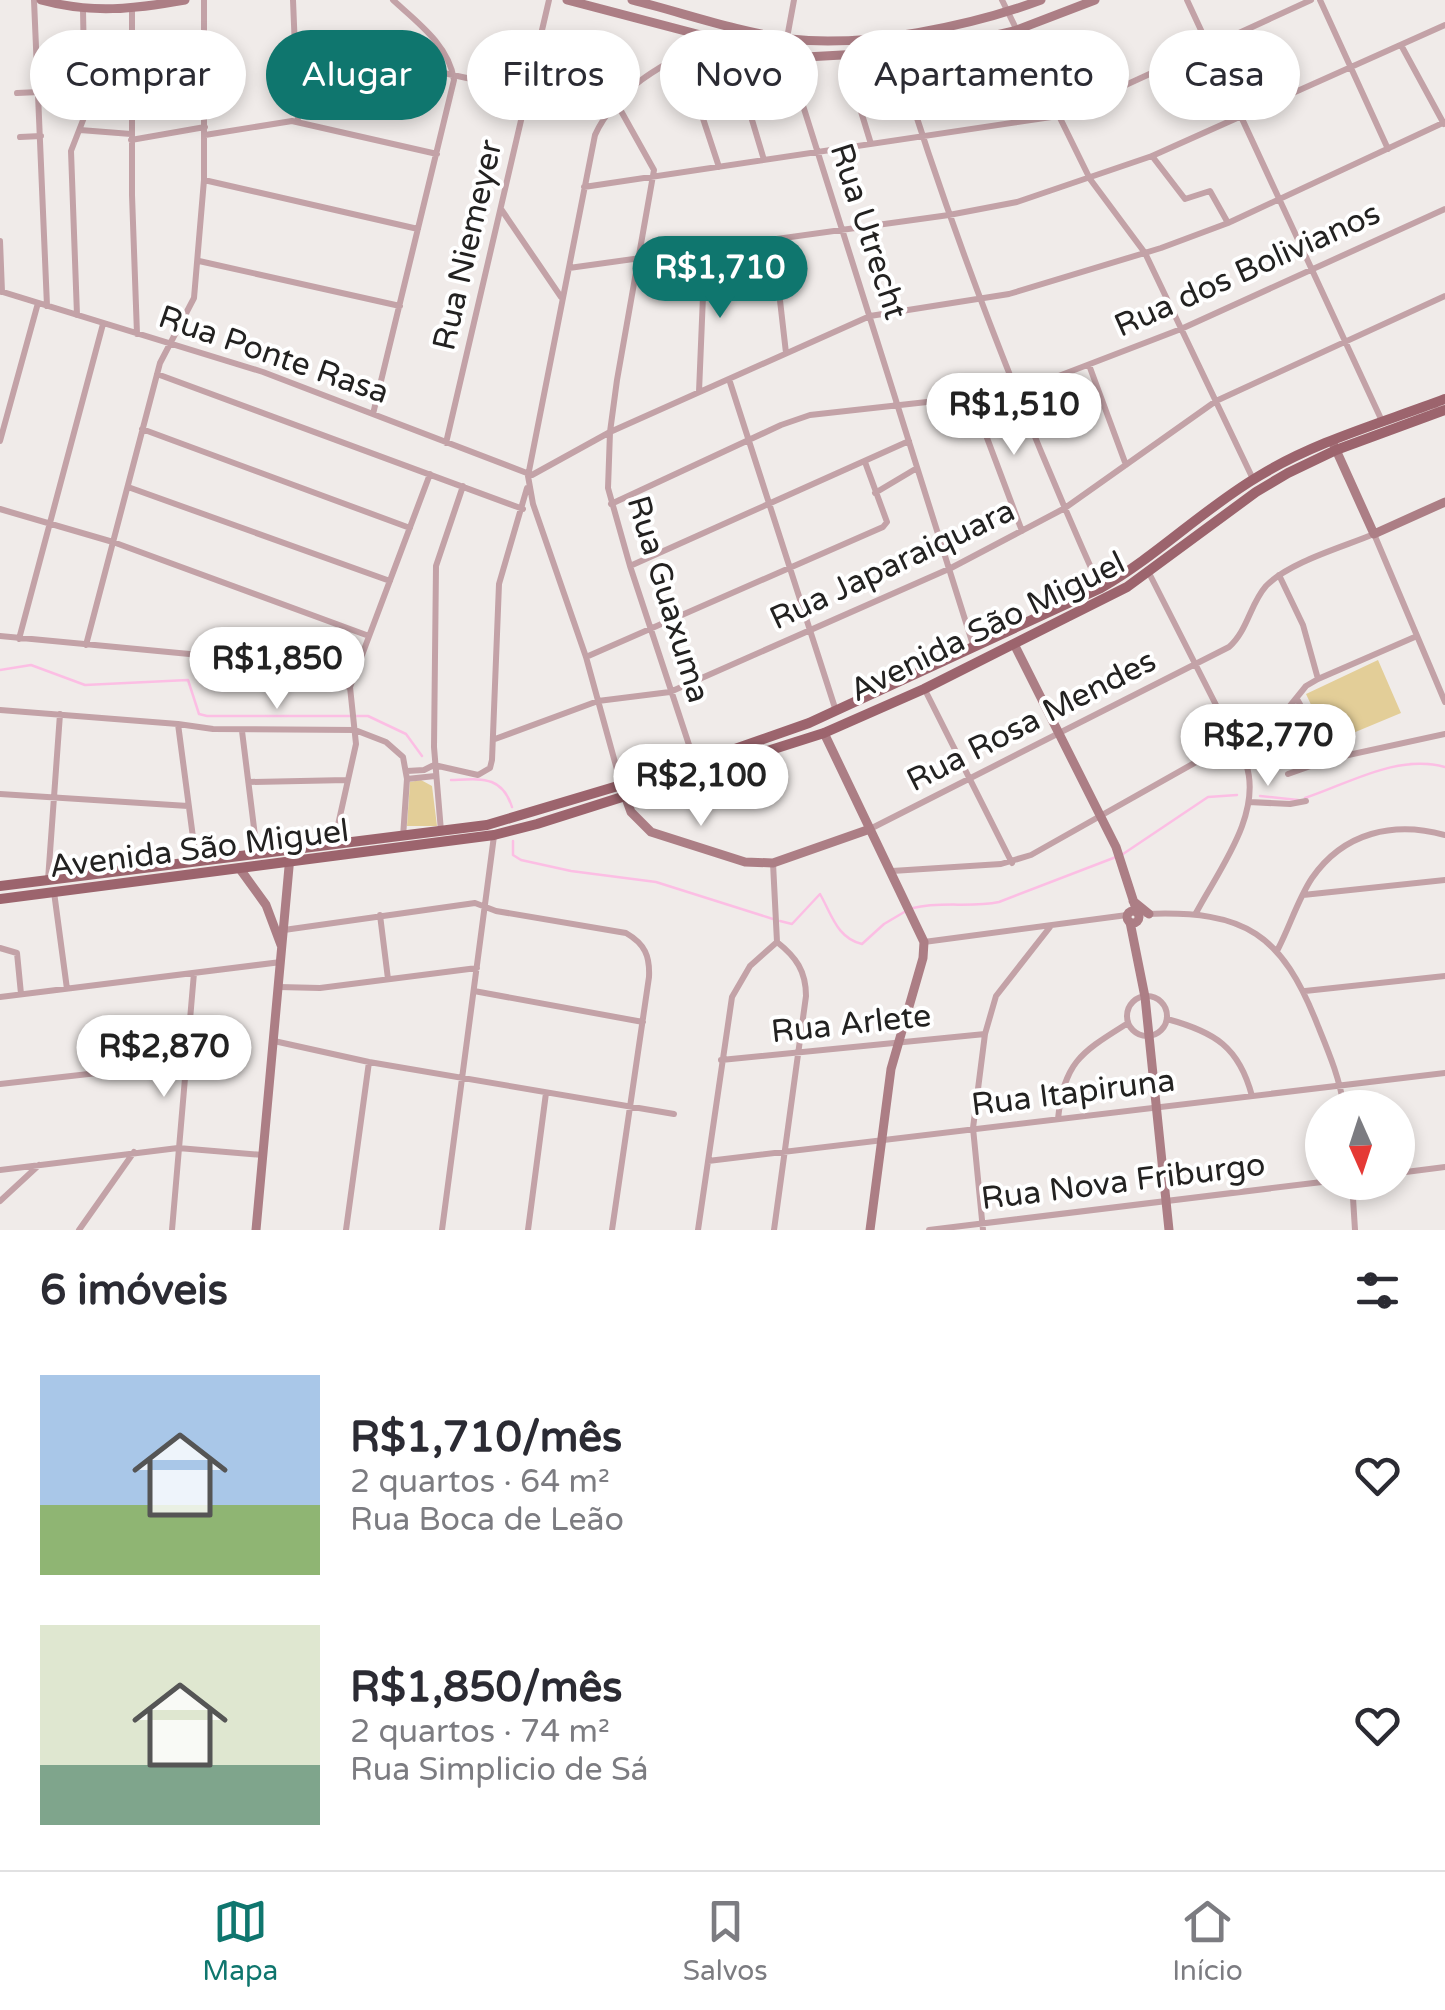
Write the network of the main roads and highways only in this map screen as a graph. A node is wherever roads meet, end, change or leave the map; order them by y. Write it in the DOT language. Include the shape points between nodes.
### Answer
graph roads {
  1 [pos="37,0"];
  2 [pos="185,0"];
  3 [pos="567,0"];
  4 [pos="632,0"];
  5 [pos="1042,0"];
  6 [pos="1096,0"];
  7 [pos="1445,396"];
  8 [pos="1445,410"];
  9 [pos="1334,446"];
  10 [pos="1445,502"];
  11 [pos="1159,550"];
  12 [pos="1148,572"];
  13 [pos="1014,644"];
  14 [pos="852,705"];
  15 [pos="824,734"];
  16 [pos="623,792"];
  17 [pos="870,829"];
  18 [pos="289,848"];
  19 [pos="244,854"];
  20 [pos="290,862"];
  21 [pos="240,869"];
  22 [pos="0,886"];
  23 [pos="1131,895"];
  24 [pos="0,899"];
  25 [pos="287,903"];
  26 [pos="266,906"];
  27 [pos="1133,918"];
  28 [pos="282,947"];
  29 [pos="256,1230"];
  30 [pos="870,1230"];
  31 [pos="1170,1230"];
  1 -- 2 [label="main road" via="82,10"];
  3 -- 6 [label="main road" via="788,58 896,52 1014,31"];
  4 -- 5 [label="main road" via="787,38 891,36"];
  7 -- 9 [label="main road, Avenida São Miguel"];
  8 -- 9 [label="main road, Avenida São Miguel"];
  9 -- 10 [label="main road" via="1374,534"];
  9 -- 11 [label="main road, Avenida São Miguel" via="1254,479"];
  9 -- 12 [label="main road, Avenida São Miguel" via="1271,482"];
  11 -- 12 [label="main road"];
  11 -- 14 [label="main road, Avenida São Miguel" via="1100,588"];
  12 -- 13 [label="main road, Avenida São Miguel"];
  13 -- 15 [label="main road, Avenida São Miguel"];
  13 -- 23 [label="main road" via="1125,867"];
  14 -- 15 [label="main road" via="822,723"];
  14 -- 16 [label="main road, Avenida São Miguel"];
  15 -- 16 [label="main road, Avenida São Miguel"];
  15 -- 17 [label="main road"];
  16 -- 17 [label="main road, Rua Rosa Mendes" via="651,832 724,858 773,863"];
  16 -- 18 [label="main road, Avenida São Miguel" via="518,818"];
  16 -- 20 [label="main road, Avenida São Miguel" via="494,835"];
  17 -- 30 [label="main road" via="924,942 896,1044"];
  18 -- 19 [label="main road, Avenida São Miguel"];
  18 -- 20 [label="main road"];
  19 -- 21 [label="main road"];
  19 -- 22 [label="main road, Avenida São Miguel"];
  20 -- 21 [label="main road, Avenida São Miguel"];
  20 -- 25 [label="main road"];
  21 -- 24 [label="main road, Avenida São Miguel"];
  21 -- 26 [label="main road"];
  23 -- 27 [label="main road"];
  23 -- 27 [label="main road"];
  25 -- 26 [label="main road"];
  25 -- 28 [label="main road"];
  26 -- 28 [label="main road"];
  27 -- 31 [label="main road"];
  28 -- 29 [label="main road"];
}
